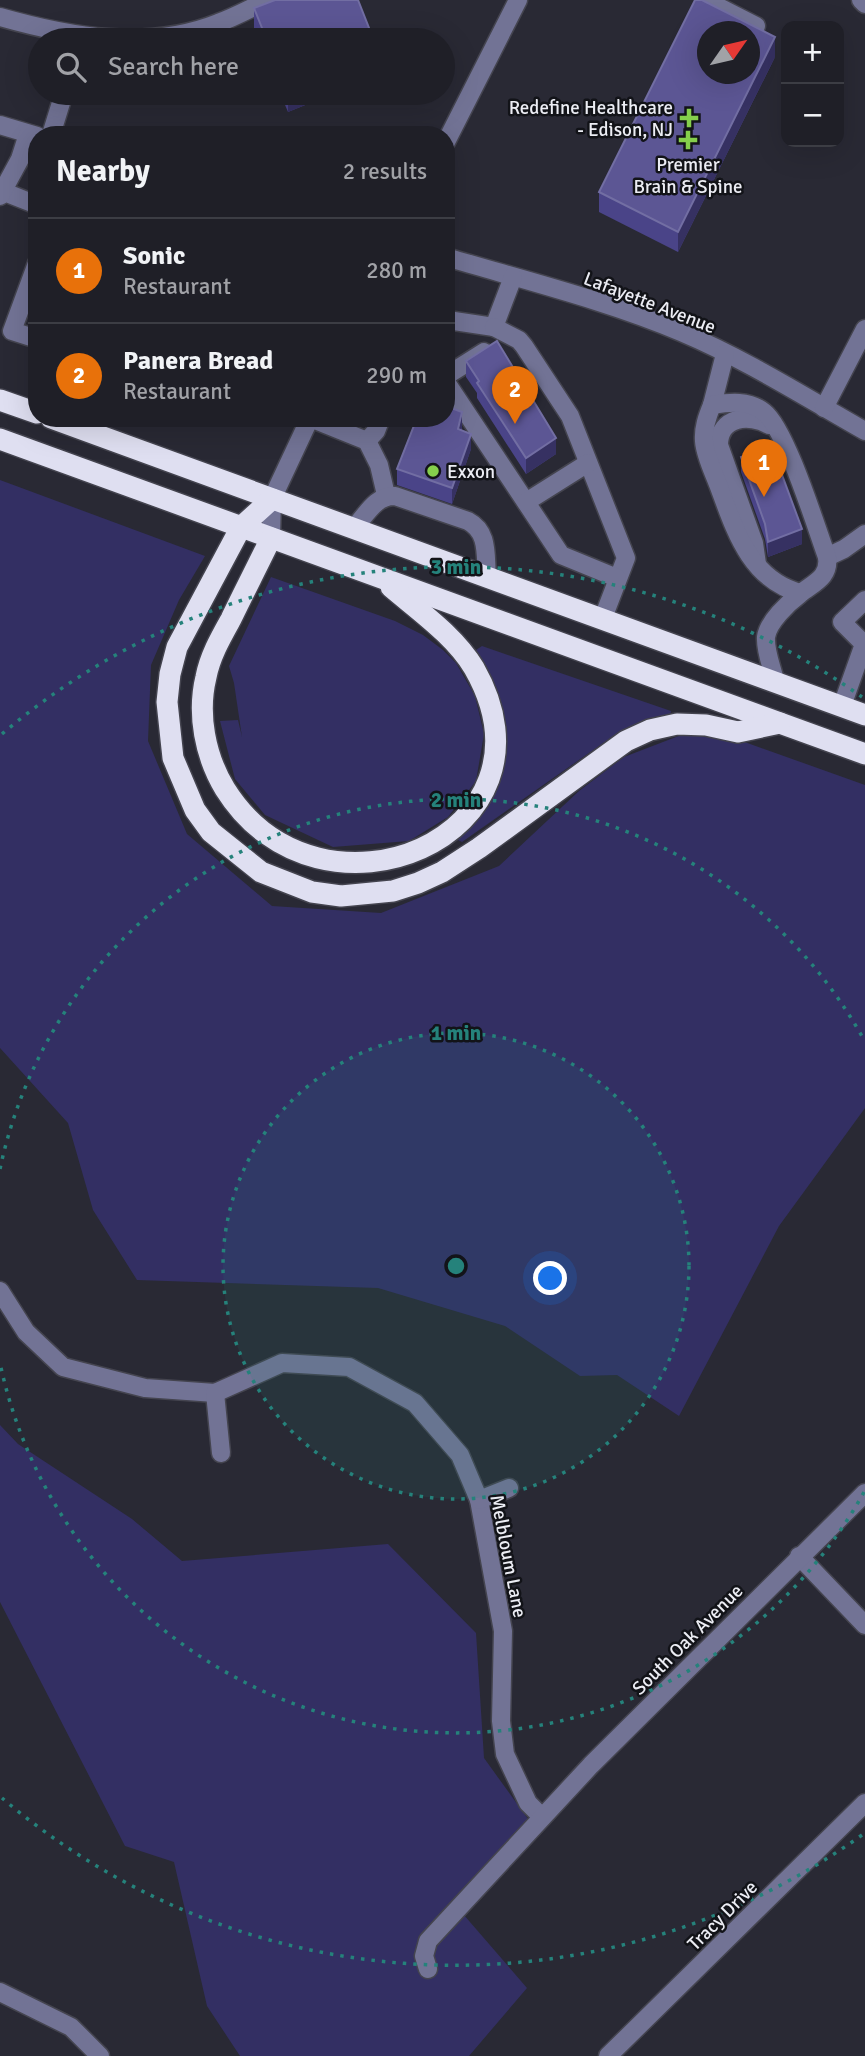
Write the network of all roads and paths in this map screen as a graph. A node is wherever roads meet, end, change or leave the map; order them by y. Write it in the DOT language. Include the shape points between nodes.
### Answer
graph roads {
  1 [pos="268,0"];
  2 [pos="518,0"];
  3 [pos="705,0"];
  4 [pos="0,17"];
  5 [pos="747,21"];
  6 [pos="42,28"];
  7 [pos="202,28"];
  8 [pos="60,105"];
  9 [pos="0,125"];
  10 [pos="54,126"];
  11 [pos="454,126"];
  12 [pos="28,134"];
  13 [pos="28,143"];
  14 [pos="1,193"];
  15 [pos="28,202"];
  16 [pos="455,260"];
  17 [pos="513,277"];
  18 [pos="28,282"];
  19 [pos="455,321"];
  20 [pos="6,329"];
  21 [pos="865,329"];
  22 [pos="502,331"];
  23 [pos="28,337"];
  24 [pos="725,354"];
  25 [pos="455,369"];
  26 [pos="455,396"];
  27 [pos="0,400"];
  28 [pos="712,405"];
  29 [pos="824,408"];
  30 [pos="28,410"];
  31 [pos="76,427"];
  32 [pos="306,427"];
  33 [pos="332,427"];
  34 [pos="378,427"];
  35 [pos="778,430"];
  36 [pos="865,431"];
  37 [pos="0,439"];
  38 [pos="367,441"];
  39 [pos="588,463"];
  40 [pos="386,495"];
  41 [pos="272,499"];
  42 [pos="526,502"];
  43 [pos="241,527"];
  44 [pos="354,528"];
  45 [pos="865,534"];
  46 [pos="271,538"];
  47 [pos="827,557"];
  48 [pos="757,565"];
  49 [pos="487,576"];
  50 [pos="617,578"];
  51 [pos="382,579"];
  52 [pos="801,593"];
  53 [pos="865,600"];
  54 [pos="603,618"];
  55 [pos="775,681"];
  56 [pos="842,706"];
  57 [pos="865,715"];
  58 [pos="780,723"];
  59 [pos="865,754"];
  60 [pos="0,1291"];
  61 [pos="215,1393"];
  62 [pos="221,1453"];
  63 [pos="509,1488"];
  64 [pos="865,1493"];
  65 [pos="479,1500"];
  66 [pos="799,1556"];
  67 [pos="865,1625"];
  68 [pos="865,1803"];
  69 [pos="542,1817"];
  70 [pos="428,1969"];
  71 [pos="0,1992"];
  72 [pos="100,2056"];
  73 [pos="608,2056"];
  1 -- 7 [label="street"];
  2 -- 11 [label="street"];
  3 -- 5 [label="street"];
  4 -- 6 [label="street"];
  8 -- 10 [label="street"];
  9 -- 12 [label="street"];
  13 -- 14 [label="street"];
  14 -- 15 [label="street"];
  16 -- 17 [label="street, Lafayette Avenue"];
  17 -- 22 [label="street"];
  17 -- 24 [label="street, Lafayette Avenue" via="681,332"];
  18 -- 20 [label="street"];
  19 -- 22 [label="street"];
  20 -- 23 [label="street"];
  21 -- 29 [label="street"];
  22 -- 25 [label="street"];
  22 -- 39 [label="street" via="524,346 564,406"];
  24 -- 28 [label="street"];
  24 -- 29 [label="street, Lafayette Avenue"];
  26 -- 42 [label="street"];
  27 -- 30 [label="highway"];
  28 -- 35 [label="street" via="733,401 752,406 762,410"];
  28 -- 48 [label="street" via="704,445 740,544"];
  29 -- 36 [label="street, Lafayette Avenue"];
  31 -- 41 [label="highway"];
  32 -- 41 [label="street"];
  33 -- 38 [label="street"];
  34 -- 38 [label="street"];
  35 -- 47 [label="street"];
  35 -- 48 [label="street" via="742,418 728,425 719,439"];
  37 -- 43 [label="highway"];
  38 -- 40 [label="street"];
  39 -- 42 [label="street"];
  39 -- 50 [label="street" via="626,558"];
  40 -- 44 [label="street"];
  40 -- 49 [label="street" via="478,527"];
  41 -- 43 [label="highway"];
  41 -- 44 [label="highway"];
  41 -- 46 [label="street"];
  42 -- 50 [label="street" via="562,555"];
  43 -- 46 [label="highway"];
  43 -- 58 [label="highway" via="177,647 167,702 170,737 183,785 211,832 261,872 288,884 341,896 381,893 418,883 479,848 626,741 650,730 677,724 737,732"];
  44 -- 49 [label="highway"];
  45 -- 47 [label="street"];
  46 -- 51 [label="highway"];
  46 -- 51 [label="highway" via="205,677 202,702 207,748 218,776 251,821 293,849 345,863 371,863 421,851 458,826 478,801 494,750 493,720 473,667 450,639"];
  47 -- 52 [label="street" via="823,576"];
  48 -- 52 [label="street" via="779,585"];
  49 -- 54 [label="highway"];
  50 -- 54 [label="street"];
  51 -- 58 [label="highway"];
  52 -- 55 [label="street" via="769,626 766,637"];
  53 -- 56 [label="street" via="842,622 864,644"];
  54 -- 55 [label="highway"];
  55 -- 56 [label="highway"];
  56 -- 57 [label="highway"];
  58 -- 59 [label="highway"];
  60 -- 61 [label="street, Melbloum Lane" via="26,1332 63,1367 145,1388"];
  61 -- 62 [label="street"];
  61 -- 65 [label="street, Melbloum Lane" via="282,1363 349,1367 415,1403 460,1455"];
  63 -- 65 [label="street"];
  64 -- 66 [label="street, South Oak Avenue"];
  65 -- 69 [label="street, Melbloum Lane" via="503,1631 505,1754 528,1803"];
  66 -- 67 [label="street"];
  66 -- 69 [label="street, South Oak Avenue"];
  68 -- 73 [label="street, Tracy Drive"];
  69 -- 70 [label="street, South Oak Avenue" via="428,1941 424,1956"];
  71 -- 72 [label="street" via="71,2027"];
}
